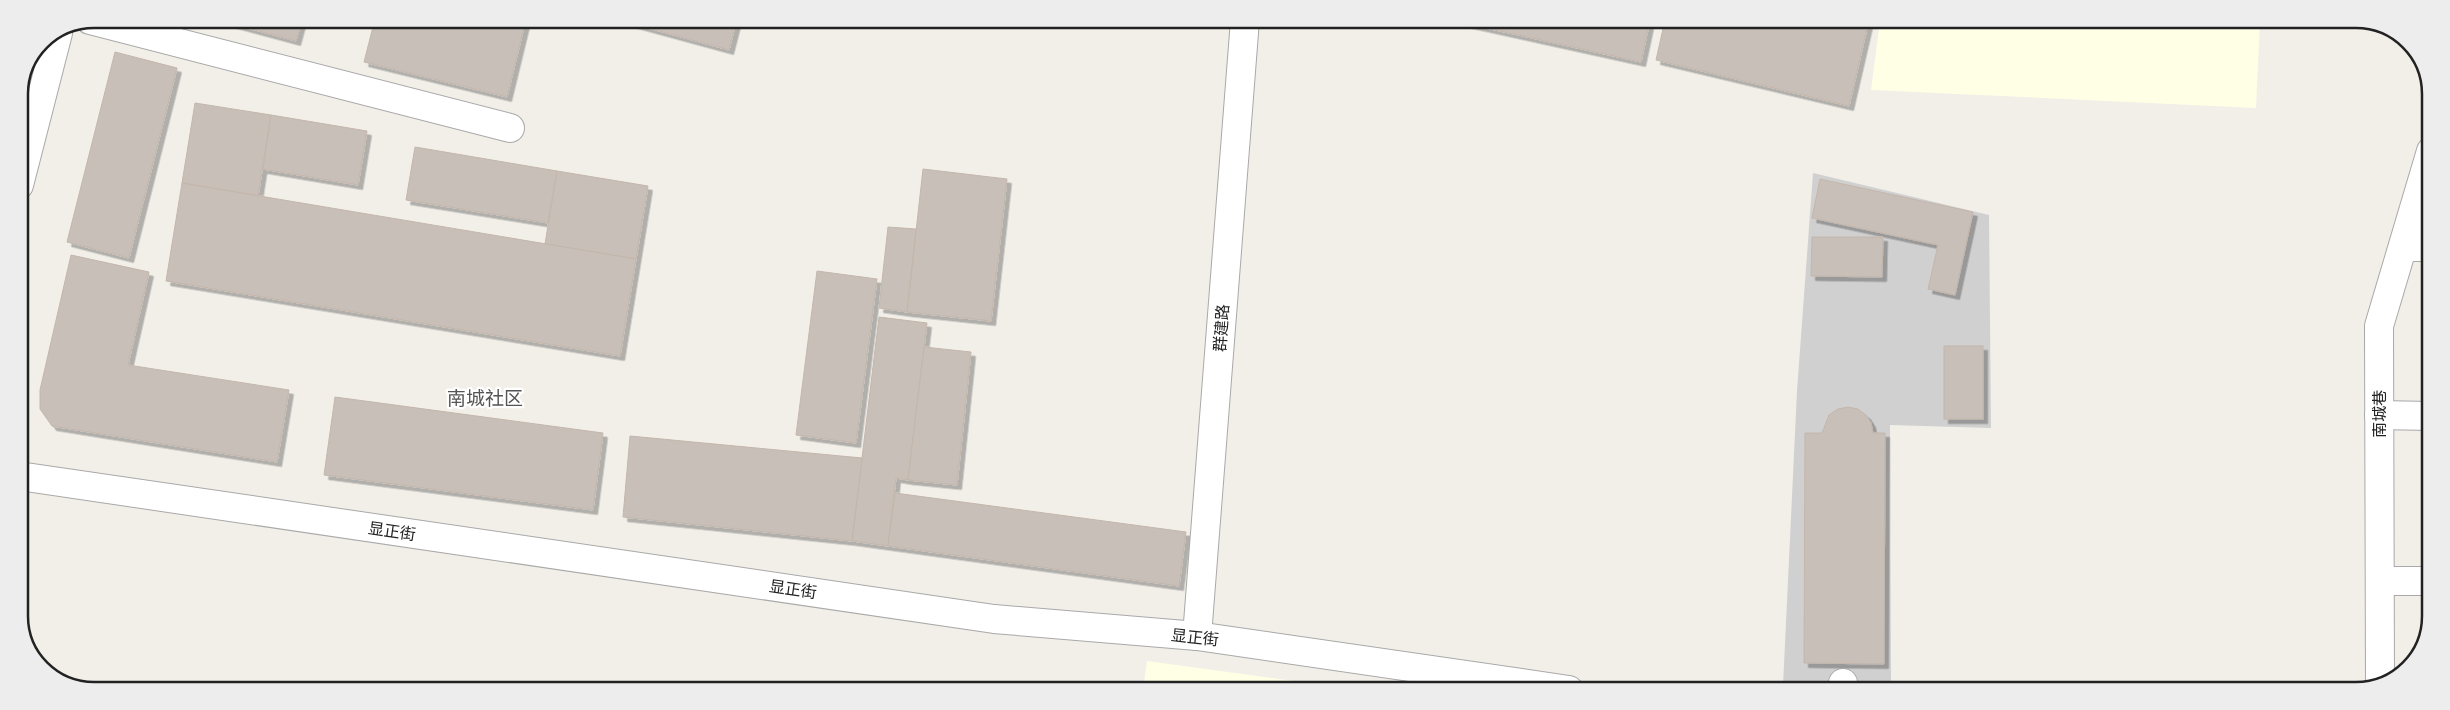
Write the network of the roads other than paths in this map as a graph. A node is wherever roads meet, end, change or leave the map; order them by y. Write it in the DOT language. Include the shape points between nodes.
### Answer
graph roads {
  1 [pos="121,28"];
  2 [pos="1244,28"];
  3 [pos="56,40"];
  4 [pos="510,128"];
  5 [pos="28,150"];
  6 [pos="2422,182"];
  7 [pos="2403,247"];
  8 [pos="2422,248"];
  9 [pos="2379,415"];
  10 [pos="2422,416"];
  11 [pos="28,477"];
  12 [pos="2380,582"];
  13 [pos="2422,582"];
  14 [pos="1198,636"];
  15 [pos="2380,678"];
  16 [pos="1514,682"];
  1 -- 4 [label="street"];
  2 -- 14 [label="street, 群建路"];
  3 -- 5 [label="street"];
  6 -- 7 [label="street, 南城巷"];
  7 -- 8 [label="street"];
  7 -- 9 [label="street, 南城巷" via="2379,326"];
  9 -- 10 [label="street"];
  9 -- 12 [label="street, 南城巷"];
  11 -- 14 [label="street, 显正街" via="994,619"];
  12 -- 13 [label="street"];
  12 -- 15 [label="street, 南城巷"];
  14 -- 16 [label="street, 显正街"];
}
